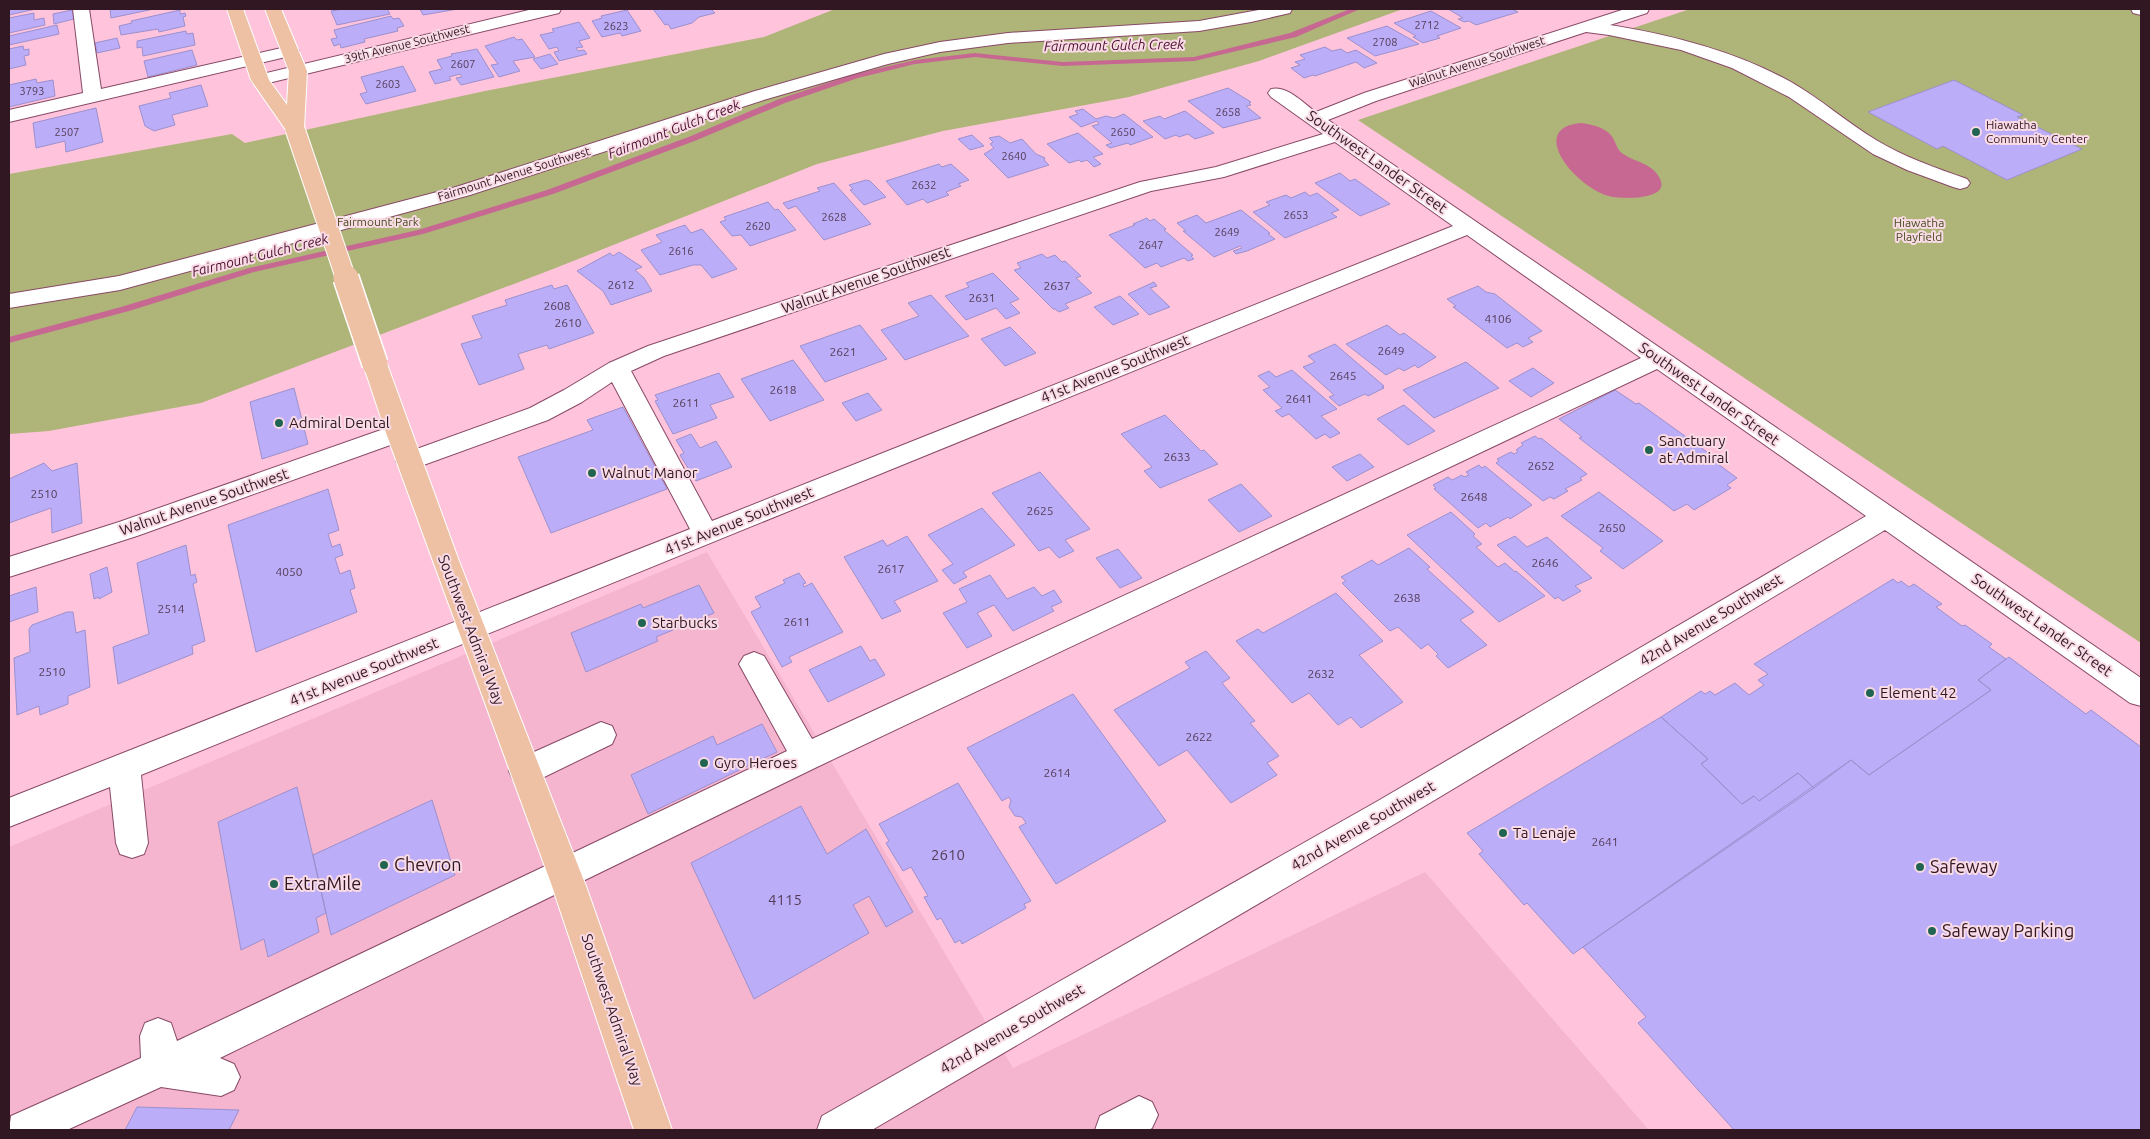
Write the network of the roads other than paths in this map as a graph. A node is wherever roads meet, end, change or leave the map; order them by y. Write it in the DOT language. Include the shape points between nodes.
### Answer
graph roads {
  1 [pos="81,9"];
  2 [pos="235,9"];
  3 [pos="273,9"];
  4 [pos="554,9"];
  5 [pos="1284,9"];
  6 [pos="1637,9"];
  7 [pos="1584,27"];
  8 [pos="290,51"];
  9 [pos="252,60"];
  10 [pos="298,71"];
  11 [pos="260,80"];
  12 [pos="1277,93"];
  13 [pos="93,97"];
  14 [pos="9,116"];
  15 [pos="1314,119"];
  16 [pos="295,129"];
  17 [pos="1337,135"];
  18 [pos="1960,183"];
  19 [pos="1469,227"];
  20 [pos="9,301"];
  21 [pos="1659,359"];
  22 [pos="617,368"];
  23 [pos="398,433"];
  24 [pos="409,461"];
  25 [pos="1886,517"];
  26 [pos="706,534"];
  27 [pos="9,567"];
  28 [pos="470,629"];
  29 [pos="754,664"];
  30 [pos="2141,694"];
  31 [pos="601,735"];
  32 [pos="806,757"];
  33 [pos="124,767"];
  34 [pos="525,771"];
  35 [pos="9,812"];
  36 [pos="132,843"];
  37 [pos="564,874"];
  38 [pos="159,1052"];
  39 [pos="221,1077"];
  40 [pos="25,1130"];
  41 [pos="653,1130"];
  42 [pos="836,1130"];
  1 -- 13 [label="street"];
  2 -- 9 [label="main road, Southwest Admiral Way"];
  3 -- 8 [label="main road, Southwest Admiral Way"];
  4 -- 10 [label="street, 39th Avenue Southwest"];
  5 -- 20 [label="street, Fairmount Avenue Southwest" via="1199,26 1008,38 940,46 752,98 463,191 120,283"];
  6 -- 7 [label="street, Walnut Avenue Southwest"];
  7 -- 15 [label="street, Walnut Avenue Southwest" via="1370,97"];
  7 -- 18 [label="street" via="1674,42 1745,68 1809,101 1890,155"];
  8 -- 9 [label="street"];
  8 -- 10 [label="main road, Southwest Admiral Way"];
  9 -- 11 [label="main road, Southwest Admiral Way"];
  9 -- 13 [label="street"];
  10 -- 11 [label="street, 39th Avenue Southwest"];
  10 -- 16 [label="main road, Southwest Admiral Way"];
  11 -- 16 [label="main road, Southwest Admiral Way"];
  12 -- 15 [label="street, Southwest Lander Street"];
  13 -- 14 [label="street"];
  15 -- 17 [label="street, Southwest Lander Street"];
  16 -- 23 [label="main road, Southwest Admiral Way, bridge"];
  17 -- 19 [label="street, Southwest Lander Street"];
  17 -- 22 [label="street, Walnut Avenue Southwest" via="1247,165 1147,186 656,351"];
  19 -- 21 [label="street, Southwest Lander Street"];
  19 -- 26 [label="street, 41st Avenue Southwest"];
  21 -- 25 [label="street, Southwest Lander Street"];
  21 -- 32 [label="street"];
  22 -- 24 [label="street, Walnut Avenue Southwest" via="539,414"];
  22 -- 26 [label="street"];
  23 -- 24 [label="main road, Southwest Admiral Way"];
  23 -- 27 [label="street, Walnut Avenue Southwest" via="128,529"];
  24 -- 28 [label="main road, Southwest Admiral Way"];
  25 -- 30 [label="street, Southwest Lander Street"];
  25 -- 42 [label="street, 42nd Avenue Southwest" via="1387,812"];
  26 -- 28 [label="street, 41st Avenue Southwest"];
  28 -- 33 [label="street, 41st Avenue Southwest"];
  28 -- 34 [label="main road, Southwest Admiral Way"];
  29 -- 32 [label="street"];
  31 -- 34 [label="street"];
  32 -- 37 [label="street"];
  33 -- 35 [label="street, 41st Avenue Southwest"];
  33 -- 36 [label="street"];
  34 -- 37 [label="main road, Southwest Admiral Way"];
  37 -- 38 [label="street"];
  37 -- 41 [label="main road, Southwest Admiral Way"];
  38 -- 39 [label="street"];
  38 -- 40 [label="street"];
}
